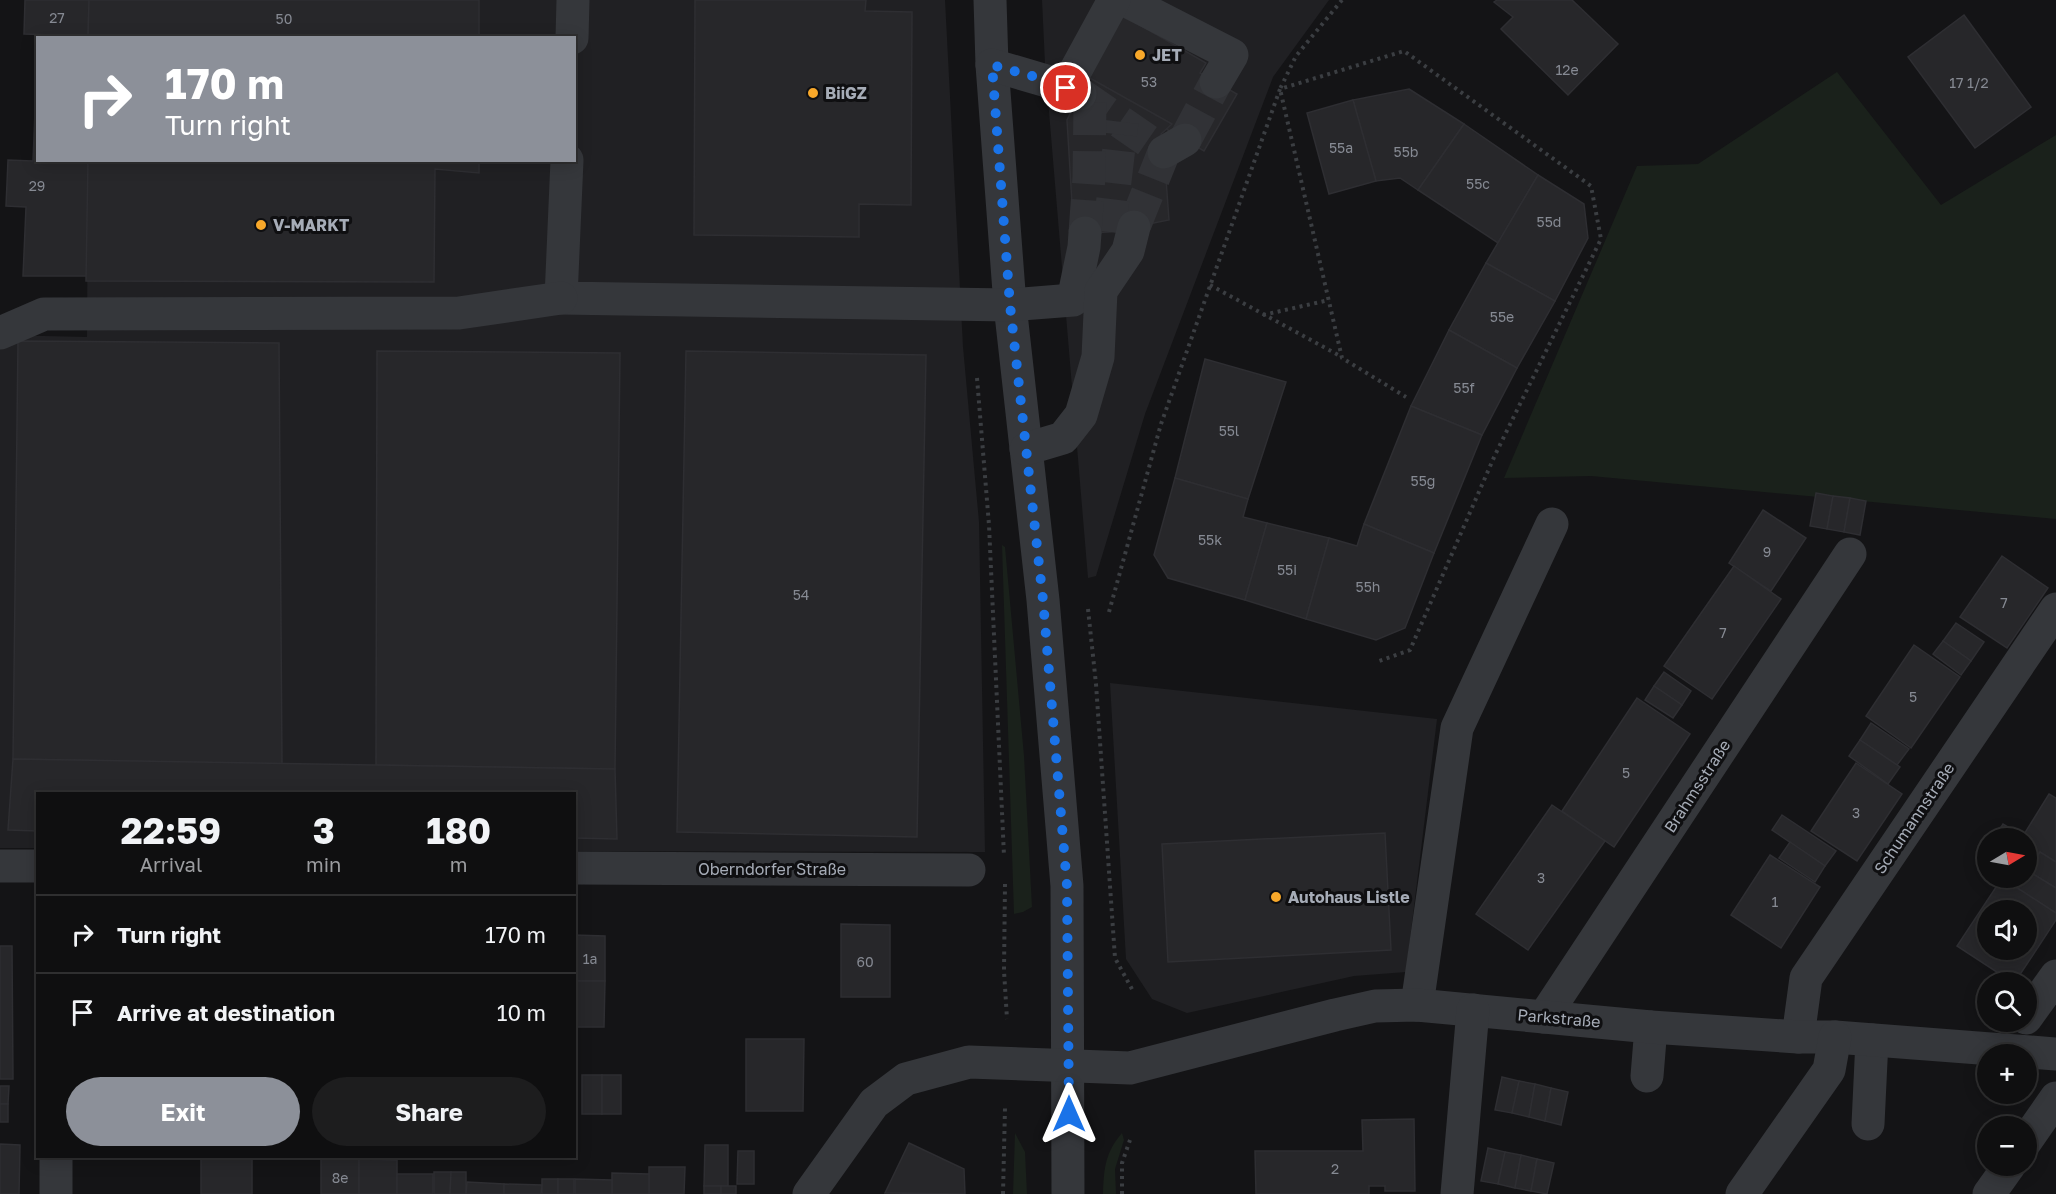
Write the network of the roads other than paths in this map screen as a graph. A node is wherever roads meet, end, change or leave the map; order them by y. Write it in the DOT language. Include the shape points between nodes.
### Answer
graph roads {
  1 [pos="573,0"];
  2 [pos="990,0"];
  3 [pos="1114,0"];
  4 [pos="1125,0"];
  5 [pos="572,36"];
  6 [pos="992,65"];
  7 [pos="1224,69"];
  8 [pos="567,162"];
  9 [pos="1087,295"];
  10 [pos="561,298"];
  11 [pos="1010,305"];
  12 [pos="0,333"];
  13 [pos="1026,449"];
  14 [pos="1552,524"];
  15 [pos="1850,554"];
  16 [pos="2056,609"];
  17 [pos="0,866"];
  18 [pos="36,866"];
  19 [pos="576,868"];
  20 [pos="969,870"];
  21 [pos="2056,976"];
  22 [pos="1417,1005"];
  23 [pos="2037,1007"];
  24 [pos="1473,1010"];
  25 [pos="1544,1017"];
  26 [pos="1651,1027"];
  27 [pos="1993,1032"];
  28 [pos="2026,1032"];
  29 [pos="1798,1037"];
  30 [pos="1834,1037"];
  31 [pos="1872,1040"];
  32 [pos="2056,1054"];
  33 [pos="1069,1066"];
  34 [pos="1647,1076"];
  35 [pos="2056,1098"];
  36 [pos="1868,1124"];
  37 [pos="2037,1125"];
  38 [pos="56,1158"];
  39 [pos="2002,1176"];
  40 [pos="56,1194"];
  41 [pos="809,1194"];
  42 [pos="1068,1194"];
  43 [pos="1457,1194"];
  44 [pos="1742,1194"];
  45 [pos="1989,1194"];
  1 -- 5 [label="street"];
  2 -- 6 [label="street"];
  3 -- 6 [label="street" via="1073,91"];
  4 -- 7 [label="street"];
  6 -- 11 [label="street"];
  8 -- 10 [label="street"];
  9 -- 9 [label="street" via="1128,251 1109,231 1084,247"];
  9 -- 11 [label="street"];
  9 -- 13 [label="street" via="1098,357 1081,415 1063,438"];
  10 -- 11 [label="street"];
  10 -- 12 [label="street" via="459,313 45,314"];
  11 -- 13 [label="street"];
  13 -- 33 [label="street" via="1067,886"];
  14 -- 22 [label="street" via="1457,728"];
  15 -- 25 [label="street, Brahmsstraße"];
  16 -- 29 [label="street, Schumannstraße" via="1806,978"];
  17 -- 18 [label="street"];
  19 -- 20 [label="street, Oberndorfer Straße"];
  21 -- 23 [label="street"];
  22 -- 24 [label="street, Parkstraße"];
  22 -- 33 [label="street, Parkstraße" via="1375,1006 1130,1068"];
  24 -- 25 [label="street, Parkstraße"];
  24 -- 43 [label="street" via="1455,1083"];
  25 -- 26 [label="street, Parkstraße"];
  26 -- 29 [label="street, Parkstraße"];
  26 -- 34 [label="street"];
  27 -- 31 [label="street, Parkstraße"];
  28 -- 32 [label="street, Parkstraße"];
  29 -- 30 [label="street, Parkstraße"];
  30 -- 31 [label="street, Parkstraße"];
  30 -- 44 [label="street" via="1829,1070"];
  31 -- 36 [label="street"];
  33 -- 41 [label="street, Parkstraße" via="969,1062 906,1079 874,1103"];
  33 -- 42 [label="street"];
  35 -- 37 [label="street"];
  38 -- 40 [label="street"];
  39 -- 45 [label="street"];
}
